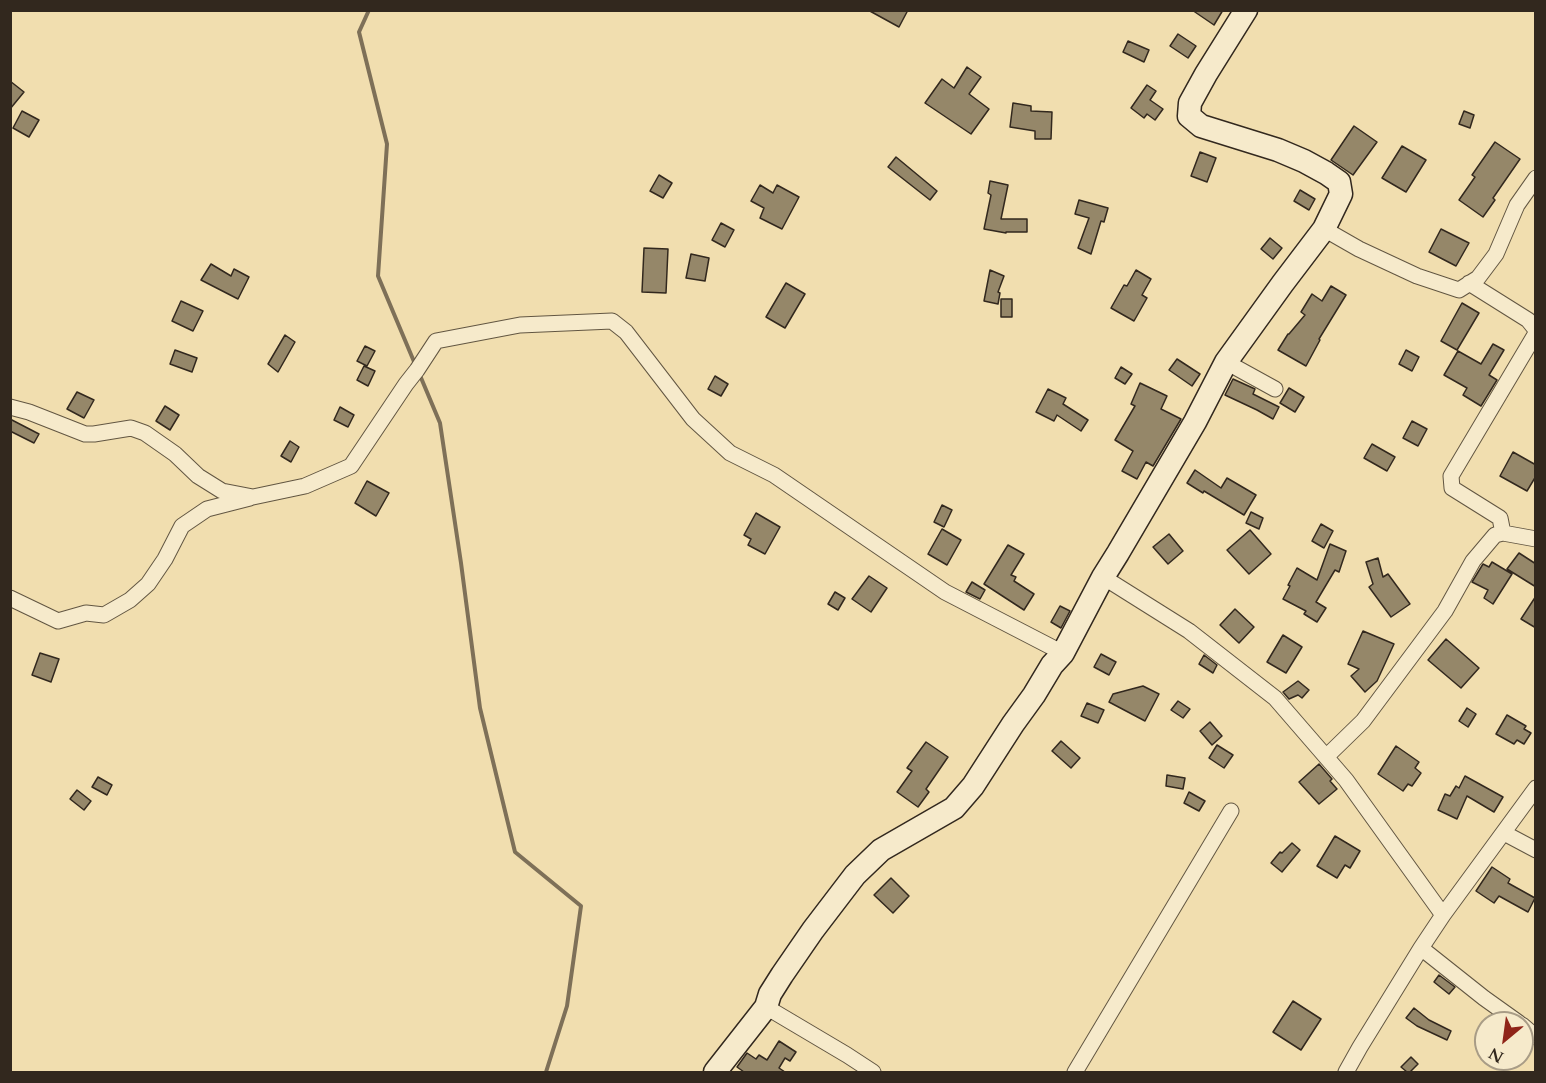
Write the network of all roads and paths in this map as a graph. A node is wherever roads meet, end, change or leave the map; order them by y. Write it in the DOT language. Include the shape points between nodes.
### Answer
graph roads {
  1 [pos="1246,10"];
  2 [pos="1536,178"];
  3 [pos="1324,229"];
  4 [pos="1469,283"];
  5 [pos="1536,331"];
  6 [pos="1226,362"];
  7 [pos="1275,390"];
  8 [pos="10,407"];
  9 [pos="253,497"];
  10 [pos="1503,532"];
  11 [pos="1536,539"];
  12 [pos="1102,577"];
  13 [pos="10,598"];
  14 [pos="1063,653"];
  15 [pos="1326,757"];
  16 [pos="1536,788"];
  17 [pos="1231,811"];
  18 [pos="1504,833"];
  19 [pos="1536,850"];
  20 [pos="1443,915"];
  21 [pos="1421,948"];
  22 [pos="766,1007"];
  23 [pos="1502,1011"];
  24 [pos="715,1072"];
  25 [pos="873,1072"];
  26 [pos="1075,1072"];
  27 [pos="1346,1072"];
  1 -- 3 [label="street" via="1190,103 1189,116 1201,126 1304,161 1339,182 1341,194"];
  2 -- 4 [label="street" via="1516,205 1496,254 1478,278"];
  3 -- 4 [label="street" via="1417,276 1459,290"];
  3 -- 6 [label="street"];
  4 -- 5 [label="street" via="1528,320"];
  5 -- 10 [label="street" via="1451,476 1452,488 1500,518"];
  6 -- 7 [label="street"];
  6 -- 12 [label="street" via="1196,422"];
  8 -- 9 [label="street" via="85,435 131,428 145,433 222,491"];
  9 -- 13 [label="street" via="207,509 182,526 147,584 130,600 104,615 86,613 58,621"];
  9 -- 14 [label="street" via="305,486 351,466 435,341 520,325 612,321 626,332 693,419 730,453 774,475 945,592"];
  10 -- 11 [label="street"];
  10 -- 15 [label="street" via="1473,561 1445,611 1363,721"];
  12 -- 14 [label="street"];
  12 -- 15 [label="street" via="1189,631 1275,698"];
  14 -- 22 [label="street" via="954,808 881,850 855,875 782,975"];
  15 -- 20 [label="street"];
  16 -- 18 [label="street"];
  17 -- 26 [label="street"];
  18 -- 19 [label="street"];
  18 -- 20 [label="street"];
  20 -- 21 [label="street"];
  21 -- 23 [label="street"];
  21 -- 27 [label="street"];
  22 -- 24 [label="street"];
  22 -- 25 [label="street"];
}
